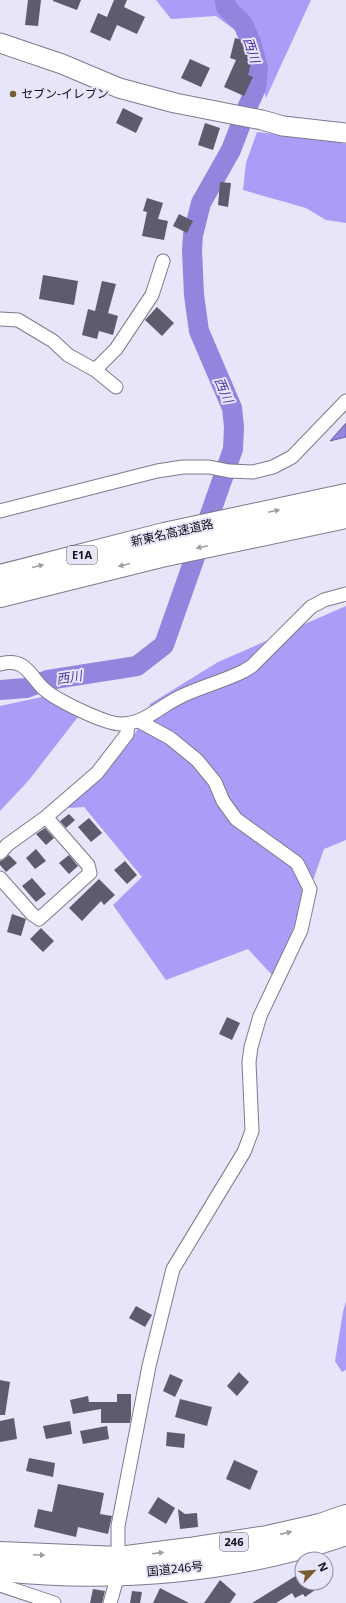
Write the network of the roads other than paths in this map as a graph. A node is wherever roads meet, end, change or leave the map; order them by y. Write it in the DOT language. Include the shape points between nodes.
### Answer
graph roads {
  1 [pos="0,43"];
  2 [pos="346,134"];
  3 [pos="163,261"];
  4 [pos="0,319"];
  5 [pos="95,370"];
  6 [pos="116,387"];
  7 [pos="346,401"];
  8 [pos="346,495"];
  9 [pos="0,511"];
  10 [pos="346,517"];
  11 [pos="238,529"];
  12 [pos="0,576"];
  13 [pos="346,594"];
  14 [pos="0,596"];
  15 [pos="0,664"];
  16 [pos="134,723"];
  17 [pos="46,817"];
  18 [pos="0,853"];
  19 [pos="0,878"];
  20 [pos="346,1516"];
  21 [pos="346,1534"];
  22 [pos="0,1553"];
  23 [pos="118,1566"];
  24 [pos="0,1570"];
  25 [pos="0,1585"];
  26 [pos="54,1603"];
  27 [pos="110,1603"];
  1 -- 2 [label="street" via="62,64 120,88 175,103 283,126"];
  3 -- 5 [label="street" via="152,295 116,349"];
  4 -- 5 [label="street" via="18,320"];
  5 -- 6 [label="street"];
  7 -- 9 [label="street" via="292,457 273,467 254,472 209,467 157,471"];
  11 -- 8 [label="highway, 新東名高速道路 / E1A, one-way"];
  10 -- 11 [label="highway, 新東名高速道路 / E1A"];
  12 -- 11 [label="highway, 新東名高速道路 / E1A, one-way" via="164,534"];
  11 -- 14 [label="highway, 新東名高速道路 / E1A, one-way" via="162,556"];
  13 -- 16 [label="street" via="324,600 311,607 244,671 177,698"];
  15 -- 16 [label="street" via="10,662 26,668 47,692 99,719 114,723"];
  16 -- 17 [label="street" via="97,773"];
  16 -- 23 [label="street" via="170,738 198,760 215,782 223,801 236,819 297,863 310,889 300,930 260,1016 251,1047 249,1062 252,1131 244,1152 173,1269 149,1366 118,1526"];
  17 -- 18 [label="street"];
  17 -- 19 [label="street" via="88,865 90,873 39,920"];
  23 -- 20 [label="highway, 国道246号 / 246, one-way" via="189,1550 267,1537 320,1525"];
  21 -- 23 [label="highway, 国道246号 / 246" via="272,1556 189,1569"];
  22 -- 23 [label="highway, 国道246号 / 246, one-way"];
  23 -- 24 [label="highway, 国道246号 / 246" via="35,1574"];
  23 -- 27 [label="street"];
  25 -- 26 [label="street"];
}
